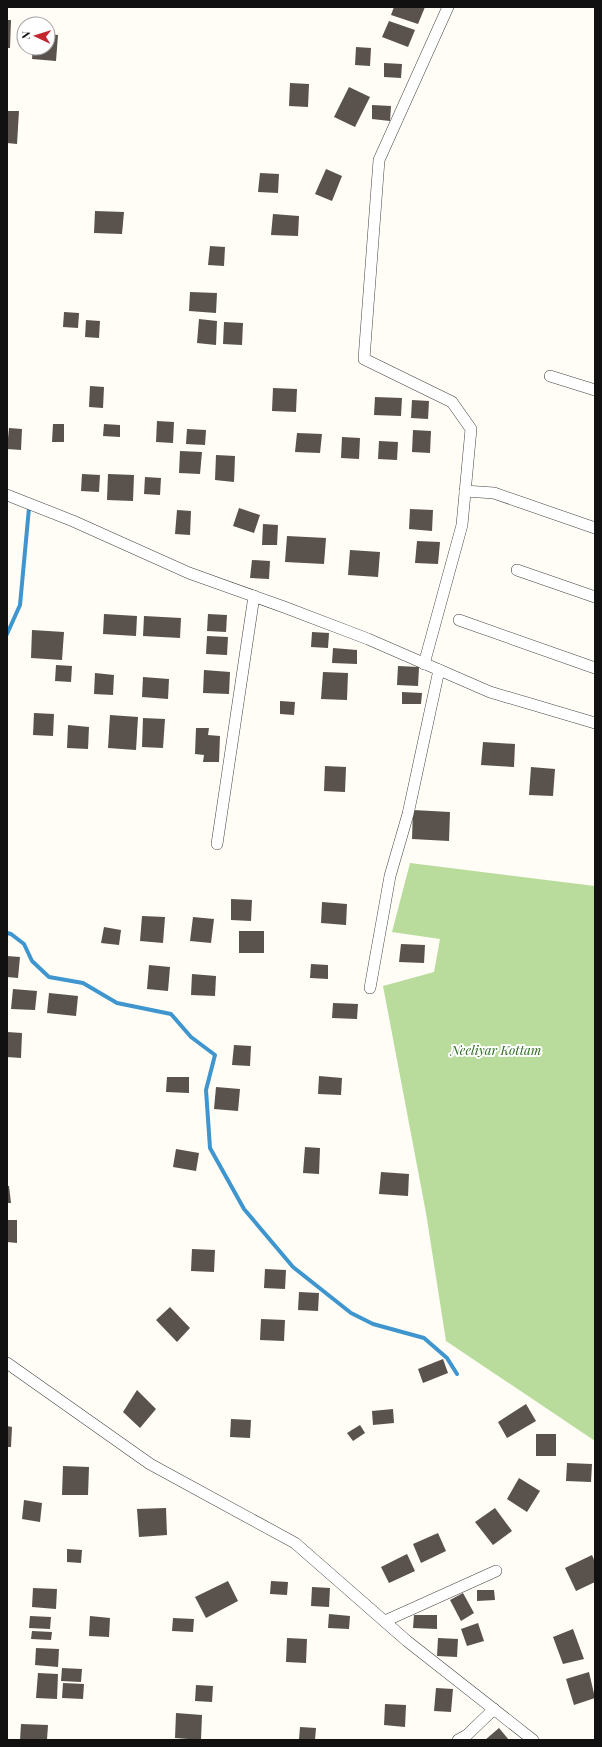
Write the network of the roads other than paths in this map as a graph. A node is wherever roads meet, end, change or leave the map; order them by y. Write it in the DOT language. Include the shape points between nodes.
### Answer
graph roads {
  1 [pos="448,7"];
  2 [pos="550,376"];
  3 [pos="595,390"];
  4 [pos="465,491"];
  5 [pos="7,495"];
  6 [pos="595,528"];
  7 [pos="517,570"];
  8 [pos="254,596"];
  9 [pos="595,597"];
  10 [pos="459,620"];
  11 [pos="424,664"];
  12 [pos="595,668"];
  13 [pos="439,670"];
  14 [pos="595,723"];
  15 [pos="217,844"];
  16 [pos="370,988"];
  17 [pos="7,1363"];
  18 [pos="496,1571"];
  19 [pos="385,1621"];
  20 [pos="497,1711"];
  21 [pos="458,1740"];
  22 [pos="534,1740"];
  1 -- 4 [label="street" via="379,160 364,359 452,402 470,429"];
  2 -- 3 [label="street"];
  4 -- 6 [label="street" via="494,493"];
  4 -- 11 [label="street" via="462,525"];
  5 -- 8 [label="street" via="73,521 189,573"];
  7 -- 9 [label="street"];
  8 -- 11 [label="street" via="368,639"];
  8 -- 15 [label="street"];
  10 -- 12 [label="street"];
  11 -- 13 [label="street"];
  13 -- 14 [label="street" via="490,692"];
  13 -- 16 [label="street" via="408,814 390,876"];
  17 -- 19 [label="street" via="150,1464 295,1543"];
  18 -- 19 [label="street"];
  19 -- 20 [label="street"];
  20 -- 21 [label="street"];
  20 -- 22 [label="street"];
}
